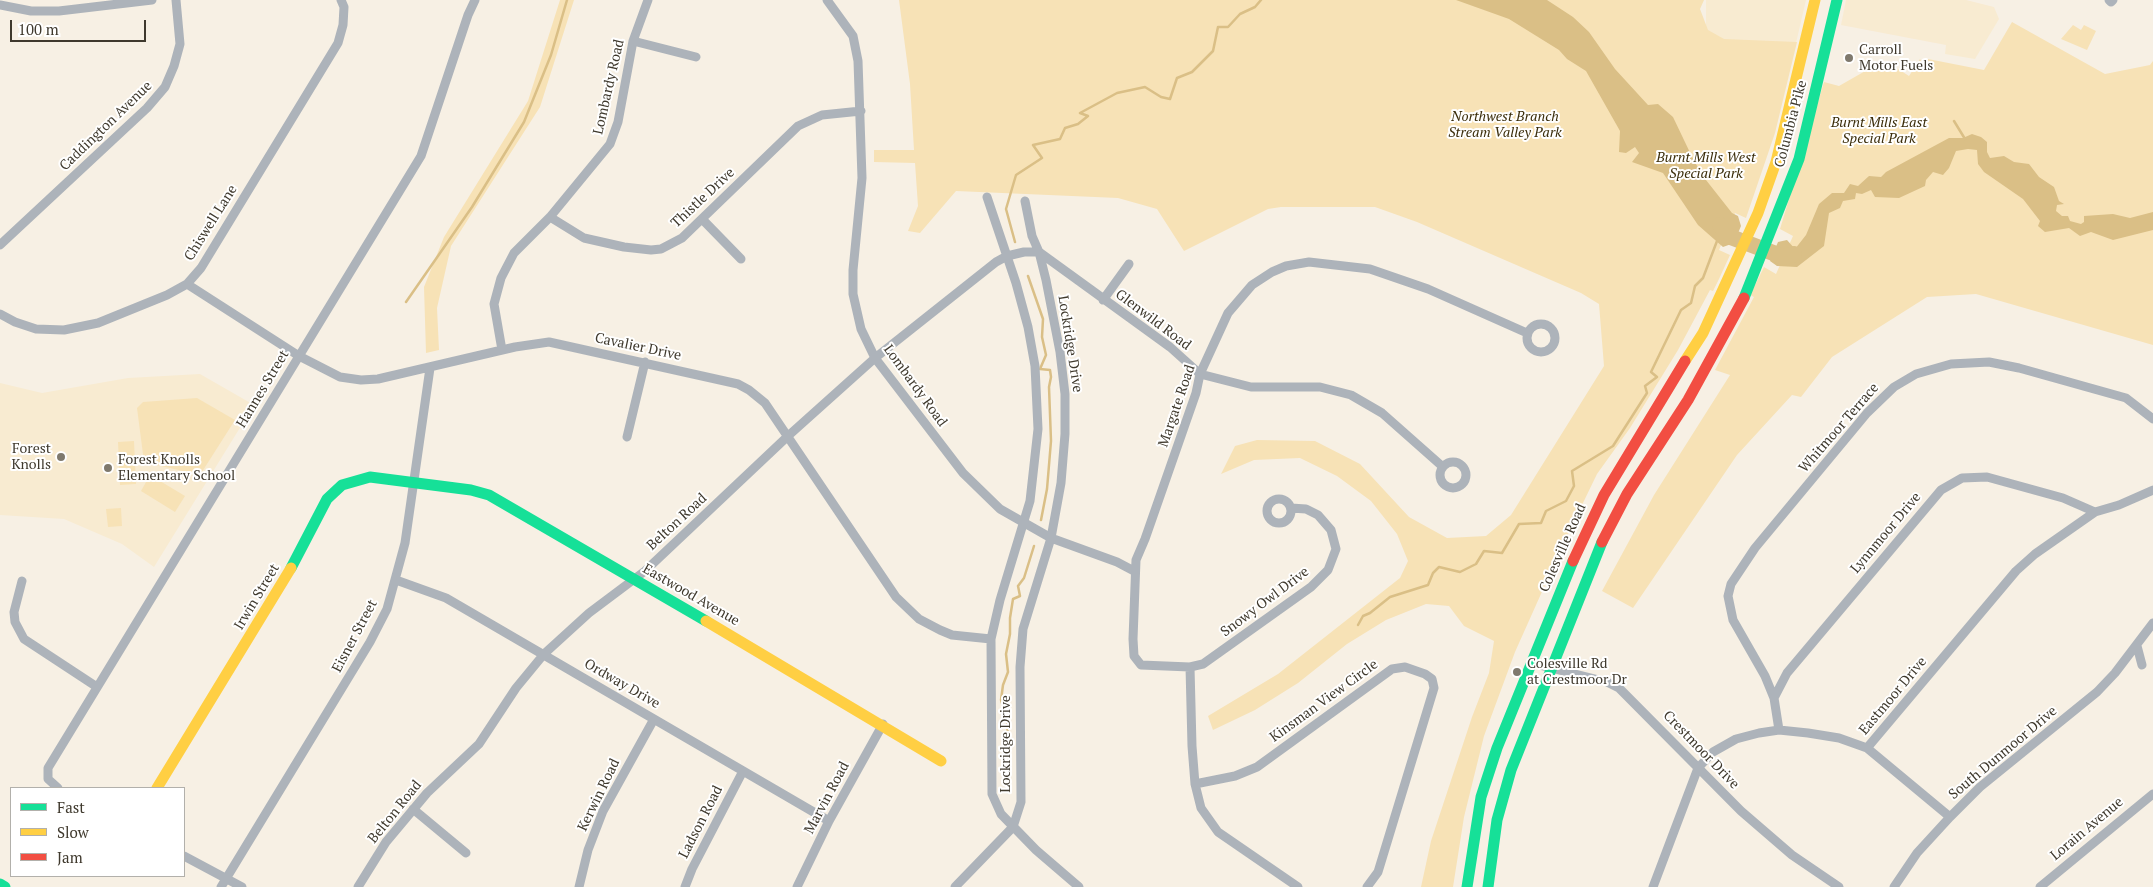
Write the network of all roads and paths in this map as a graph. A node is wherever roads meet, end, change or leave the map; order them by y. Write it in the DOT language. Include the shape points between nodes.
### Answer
graph roads {
  1 [pos="152,0"];
  2 [pos="176,0"];
  3 [pos="341,0"];
  4 [pos="476,0"];
  5 [pos="648,0"];
  6 [pos="827,0"];
  7 [pos="1814,0"];
  8 [pos="1837,0"];
  9 [pos="2109,0"];
  10 [pos="2113,0"];
  11 [pos="0,5"];
  12 [pos="633,41"];
  13 [pos="696,58"];
  14 [pos="861,111"];
  15 [pos="987,197"];
  16 [pos="1025,201"];
  17 [pos="550,217"];
  18 [pos="702,219"];
  19 [pos="0,245"];
  20 [pos="1743,248"];
  21 [pos="1039,252"];
  22 [pos="1007,256"];
  23 [pos="741,259"];
  24 [pos="1129,264"];
  25 [pos="187,284"];
  26 [pos="1103,300"];
  27 [pos="0,314"];
  28 [pos="1528,332"];
  29 [pos="502,350"];
  30 [pos="299,356"];
  31 [pos="875,358"];
  32 [pos="645,362"];
  33 [pos="430,368"];
  34 [pos="1200,374"];
  35 [pos="2153,420"];
  36 [pos="788,436"];
  37 [pos="627,437"];
  38 [pos="1443,466"];
  39 [pos="414,482"];
  40 [pos="2153,490"];
  41 [pos="1291,508"];
  42 [pos="2096,512"];
  43 [pos="1024,523"];
  44 [pos="1051,538"];
  45 [pos="1134,571"];
  46 [pos="634,579"];
  47 [pos="396,580"];
  48 [pos="22,581"];
  49 [pos="2153,623"];
  50 [pos="991,639"];
  51 [pos="2137,646"];
  52 [pos="544,654"];
  53 [pos="1530,663"];
  54 [pos="2142,665"];
  55 [pos="1190,668"];
  56 [pos="1550,669"];
  57 [pos="97,687"];
  58 [pos="1774,698"];
  59 [pos="654,719"];
  60 [pos="883,724"];
  61 [pos="1779,730"];
  62 [pos="1867,748"];
  63 [pos="941,761"];
  64 [pos="1698,768"];
  65 [pos="743,771"];
  66 [pos="1195,784"];
  67 [pos="57,787"];
  68 [pos="158,787"];
  69 [pos="2153,794"];
  70 [pos="413,809"];
  71 [pos="1950,817"];
  72 [pos="829,821"];
  73 [pos="1014,827"];
  74 [pos="466,853"];
  75 [pos="185,857"];
  76 [pos="226,878"];
  77 [pos="0,884"];
  78 [pos="1654,886"];
  79 [pos="4,887"];
  80 [pos="221,887"];
  81 [pos="242,887"];
  82 [pos="358,887"];
  83 [pos="579,887"];
  84 [pos="685,887"];
  85 [pos="797,887"];
  86 [pos="955,887"];
  87 [pos="1079,887"];
  88 [pos="1298,887"];
  89 [pos="1367,887"];
  90 [pos="1467,887"];
  91 [pos="1488,887"];
  92 [pos="1838,887"];
  93 [pos="1894,887"];
  94 [pos="2040,887"];
  1 -- 11 [label="street" via="59,11 31,11"];
  2 -- 19 [label="street, Caddington Avenue" via="180,44 166,87"];
  3 -- 25 [label="street, Chiswell Lane" via="343,26 338,43 201,268"];
  4 -- 30 [label="street, Hannes Street" via="468,15 421,156"];
  5 -- 12 [label="street, Lombardy Road"];
  6 -- 14 [label="street, Lombardy Road" via="853,36"];
  7 -- 20 [label="main road, Columbia Pike" via="1778,155"];
  8 -- 56 [label="main road, Columbia Pike" via="1799,159 1762,256 1688,400 1628,494 1598,551"];
  9 -- 10 [label="street"];
  12 -- 13 [label="street"];
  12 -- 17 [label="street, Lombardy Road" via="618,122 610,144"];
  14 -- 18 [label="street, Thistle Drive" via="822,115 798,126"];
  14 -- 31 [label="street, Lombardy Road" via="862,178 853,294 861,329"];
  15 -- 22 [label="street, Lockridge Drive"];
  16 -- 21 [label="street, Lockridge Drive" via="1032,236"];
  17 -- 18 [label="street, Thistle Drive" via="584,238 651,250 661,249 682,238"];
  17 -- 29 [label="street, Lombardy Road" via="514,253 501,278 494,304"];
  18 -- 23 [label="street"];
  20 -- 53 [label="main road, Colesville Road" via="1703,333 1604,495"];
  21 -- 22 [label="street, Belton Road"];
  21 -- 26 [label="street, Glenwild Road"];
  21 -- 44 [label="street, Lockridge Drive" via="1056,324 1065,394 1061,483"];
  22 -- 31 [label="street, Belton Road"];
  22 -- 43 [label="street, Lockridge Drive" via="1028,327 1037,395 1034,476"];
  24 -- 26 [label="street"];
  25 -- 27 [label="street, Chiswell Lane" via="98,323 64,330 36,329"];
  25 -- 30 [label="street, Cavalier Drive"];
  26 -- 34 [label="street, Glenwild Road" via="1170,347"];
  28 -- 34 [label="street, Margate Road" via="1428,289 1370,269 1309,262 1272,272 1237,300"];
  29 -- 32 [label="street, Cavalier Drive" via="549,342"];
  29 -- 33 [label="street, Cavalier Drive"];
  30 -- 33 [label="street, Cavalier Drive" via="330,373 360,380"];
  30 -- 57 [label="street, Hannes Street"];
  31 -- 36 [label="street, Belton Road"];
  31 -- 43 [label="street, Lombardy Road" via="963,473 1000,509"];
  32 -- 36 [label="street, Cavalier Drive" via="738,384 766,404"];
  32 -- 37 [label="street"];
  33 -- 39 [label="street, Eisner Street"];
  34 -- 38 [label="street, Glenwild Road" via="1250,387 1320,388 1351,395 1382,413"];
  34 -- 45 [label="street, Margate Road"];
  35 -- 58 [label="street, Whitmoor Terrace" via="2126,398 1989,362 1950,364 1916,374 1894,386 1867,413 1755,548 1731,584 1728,596 1732,620 1765,676"];
  36 -- 46 [label="street, Belton Road"];
  36 -- 50 [label="street, Cavalier Drive" via="896,597 919,619 940,630 952,635"];
  39 -- 46 [label="main road, Eastwood Avenue" via="489,495"];
  39 -- 47 [label="street, Eisner Street"];
  39 -- 68 [label="main road, Irwin Street" via="370,477 342,486 327,499 288,576"];
  40 -- 42 [label="street, Eastmoor Drive"];
  41 -- 55 [label="street, Snowy Owl Drive" via="1306,508 1318,515 1331,530 1336,549 1328,570 1311,587 1240,638 1203,664"];
  42 -- 58 [label="street, Lynnmoor Drive" via="2063,498 1987,477 1962,478 1941,490 1787,673"];
  42 -- 62 [label="street, Eastmoor Drive" via="2016,571"];
  43 -- 44 [label="street, Lombardy Road"];
  43 -- 50 [label="street, Lockridge Drive"];
  44 -- 45 [label="street, Lombardy Road"];
  44 -- 73 [label="street, Lockridge Drive" via="1023,630 1020,668 1021,802"];
  45 -- 55 [label="street, Margate Road" via="1134,656 1141,665"];
  46 -- 52 [label="street, Belton Road" via="589,613"];
  46 -- 60 [label="main road, Eastwood Avenue"];
  47 -- 52 [label="street, Ordway Drive" via="446,598"];
  47 -- 76 [label="street, Eisner Street" via="387,609 370,642"];
  48 -- 57 [label="street" via="14,612 15,622 24,639"];
  49 -- 51 [label="street"];
  50 -- 73 [label="street, Lockridge Drive" via="992,794 997,809"];
  51 -- 54 [label="street"];
  51 -- 71 [label="street, South Dunmoor Drive" via="2097,692 1980,787"];
  52 -- 59 [label="street, Ordway Drive"];
  52 -- 70 [label="street, Belton Road" via="516,688 479,744"];
  53 -- 56 [label="street, Crestmoor Drive"];
  53 -- 90 [label="main road, Colesville Road" via="1481,797"];
  55 -- 66 [label="street"];
  56 -- 64 [label="street, Crestmoor Drive" via="1620,688"];
  56 -- 91 [label="main road" via="1508,778 1497,820"];
  57 -- 67 [label="street, Hannes Street" via="48,768 48,779"];
  58 -- 61 [label="street"];
  59 -- 65 [label="street, Ordway Drive"];
  59 -- 83 [label="street, Kerwin Road" via="603,811 588,850"];
  60 -- 63 [label="main road, Eastwood Avenue"];
  60 -- 72 [label="street, Marvin Road"];
  61 -- 62 [label="street, Eastmoor Drive" via="1839,738"];
  61 -- 64 [label="street, Eastmoor Drive" via="1736,739 1713,752"];
  62 -- 71 [label="street"];
  64 -- 78 [label="street, Eastmoor Drive"];
  64 -- 92 [label="street, Crestmoor Drive" via="1792,855"];
  65 -- 72 [label="street, Ordway Drive"];
  65 -- 84 [label="street, Ladson Road"];
  66 -- 88 [label="street" via="1201,808 1218,832"];
  66 -- 89 [label="street, Kinsman View Circle" via="1235,776 1257,767 1392,669 1405,667 1425,674 1432,679 1434,688 1378,872"];
  69 -- 94 [label="street, Lorain Avenue"];
  70 -- 74 [label="street"];
  70 -- 82 [label="street, Belton Road" via="386,842"];
  71 -- 93 [label="street, South Dunmoor Drive" via="1917,853"];
  72 -- 85 [label="street, Marvin Road"];
  73 -- 86 [label="street"];
  73 -- 87 [label="street"];
  75 -- 76 [label="street"];
  76 -- 80 [label="street, Eisner Street"];
  76 -- 81 [label="street"];
  77 -- 79 [label="main road"];
}
